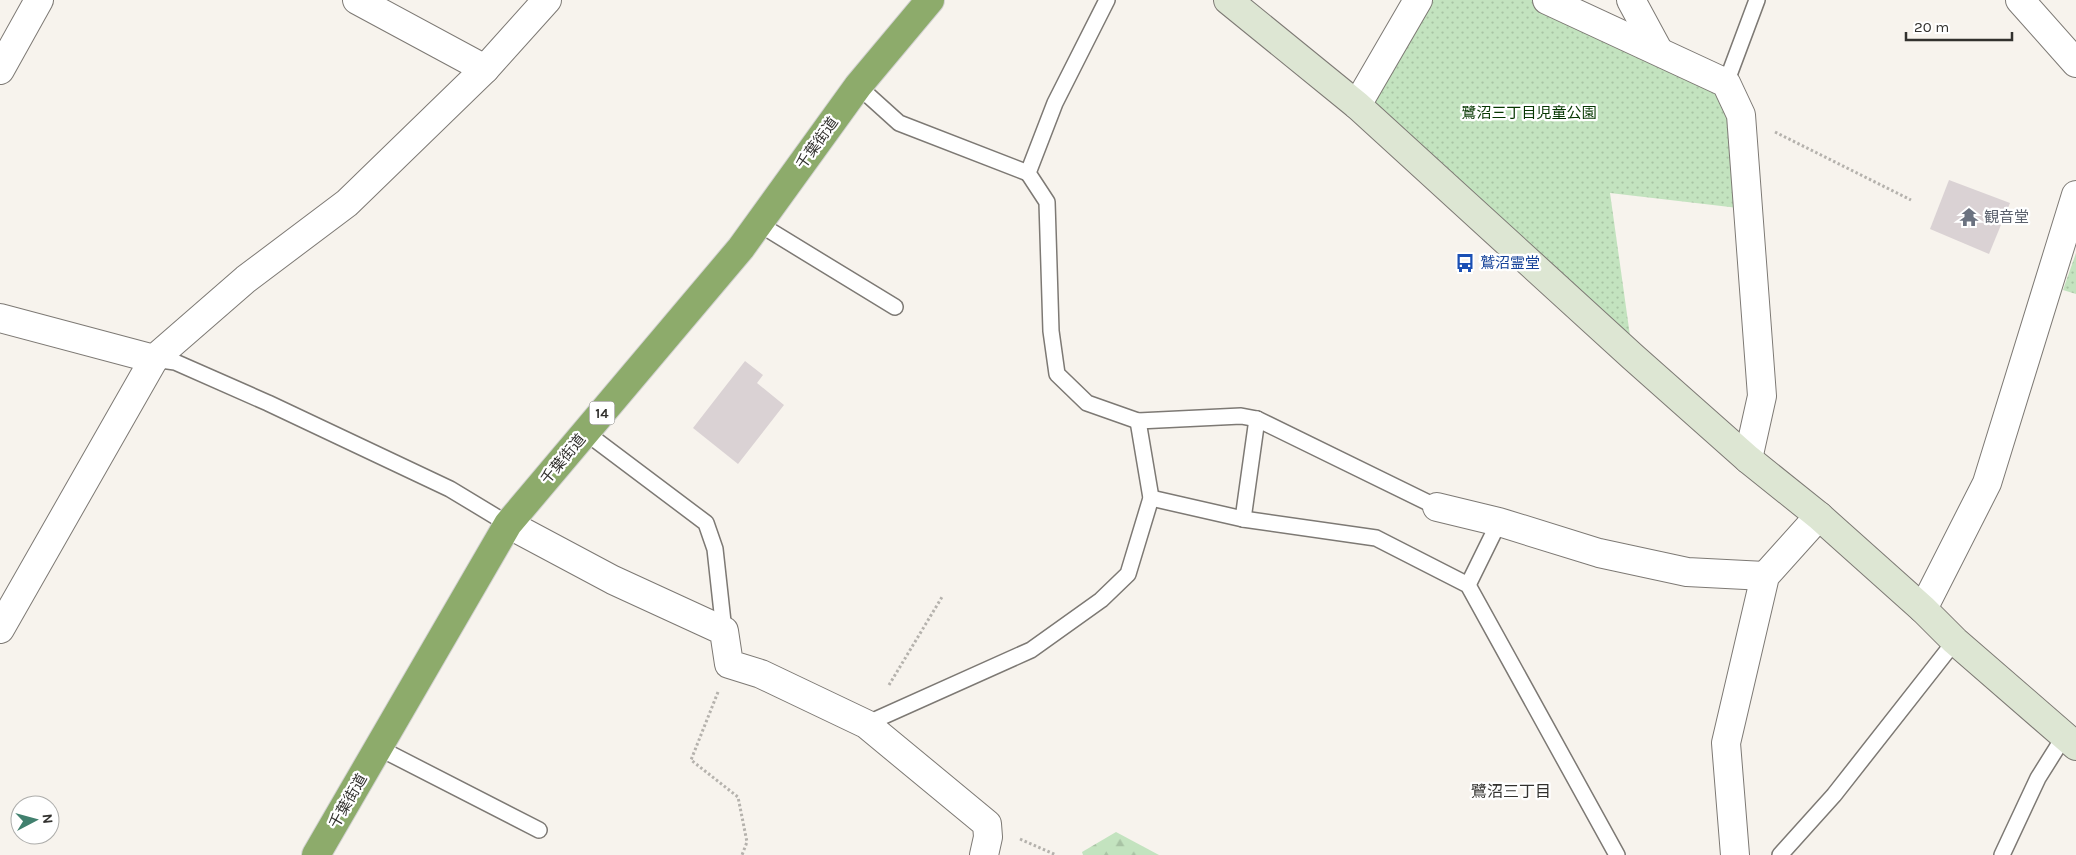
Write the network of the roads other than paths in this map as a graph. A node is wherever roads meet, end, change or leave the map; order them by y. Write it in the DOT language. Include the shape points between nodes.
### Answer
graph roads {
  1 [pos="39,0"];
  2 [pos="357,0"];
  3 [pos="547,0"];
  4 [pos="930,0"];
  5 [pos="1108,0"];
  6 [pos="1228,0"];
  7 [pos="1418,0"];
  8 [pos="1547,0"];
  9 [pos="1631,0"];
  10 [pos="1757,0"];
  11 [pos="2020,0"];
  12 [pos="9,35"];
  13 [pos="1658,50"];
  14 [pos="2076,63"];
  15 [pos="485,69"];
  16 [pos="0,70"];
  17 [pos="1726,83"];
  18 [pos="858,86"];
  19 [pos="1357,105"];
  20 [pos="1028,173"];
  21 [pos="2076,195"];
  22 [pos="759,224"];
  23 [pos="895,307"];
  24 [pos="0,318"];
  25 [pos="154,360"];
  26 [pos="1256,419"];
  27 [pos="1138,422"];
  28 [pos="585,432"];
  29 [pos="1748,459"];
  30 [pos="1151,498"];
  31 [pos="1437,507"];
  32 [pos="1819,516"];
  33 [pos="1243,518"];
  34 [pos="1499,522"];
  35 [pos="508,524"];
  36 [pos="1765,576"];
  37 [pos="1468,585"];
  38 [pos="1923,609"];
  39 [pos="0,630"];
  40 [pos="724,630"];
  41 [pos="1955,641"];
  42 [pos="866,724"];
  43 [pos="2071,741"];
  44 [pos="379,748"];
  45 [pos="539,830"];
  46 [pos="316,855"];
  47 [pos="984,855"];
  48 [pos="1617,855"];
  49 [pos="1734,855"];
  50 [pos="1780,855"];
  51 [pos="2002,855"];
  1 -- 12 [label="street"];
  2 -- 15 [label="street"];
  3 -- 15 [label="street"];
  4 -- 18 [label="highway, 千葉街道 / 14"];
  5 -- 20 [label="lane" via="1055,102"];
  6 -- 19 [label="street"];
  7 -- 19 [label="street"];
  8 -- 13 [label="street"];
  9 -- 13 [label="street"];
  10 -- 17 [label="lane"];
  11 -- 14 [label="street"];
  12 -- 16 [label="street"];
  13 -- 17 [label="street"];
  15 -- 25 [label="street" via="347,203 246,279"];
  17 -- 29 [label="street" via="1741,115 1762,396"];
  18 -- 20 [label="lane" via="899,123"];
  18 -- 22 [label="highway, 千葉街道 / 14"];
  19 -- 29 [label="street"];
  20 -- 27 [label="lane" via="1047,202 1051,331 1057,374 1088,403"];
  21 -- 38 [label="street" via="1987,483"];
  22 -- 23 [label="lane"];
  22 -- 28 [label="highway, 千葉街道 / 14"];
  24 -- 25 [label="street"];
  25 -- 35 [label="lane" via="175,362 276,407 450,488"];
  25 -- 39 [label="street"];
  26 -- 27 [label="lane" via="1241,416"];
  26 -- 31 [label="lane"];
  26 -- 33 [label="lane"];
  27 -- 30 [label="lane"];
  28 -- 35 [label="highway, 千葉街道 / 14"];
  28 -- 40 [label="lane" via="706,523 715,549"];
  29 -- 32 [label="street"];
  30 -- 33 [label="lane"];
  30 -- 42 [label="lane" via="1128,574 1101,600 1031,650"];
  31 -- 34 [label="street"];
  32 -- 36 [label="street"];
  32 -- 38 [label="street"];
  33 -- 37 [label="lane" via="1376,538"];
  34 -- 36 [label="street" via="1600,554 1687,572"];
  34 -- 37 [label="lane"];
  35 -- 40 [label="street" via="613,580"];
  35 -- 44 [label="highway, 千葉街道 / 14"];
  36 -- 49 [label="street" via="1726,743"];
  37 -- 48 [label="lane"];
  38 -- 41 [label="street"];
  40 -- 42 [label="street" via="729,664 760,674"];
  41 -- 43 [label="street"];
  41 -- 50 [label="lane" via="1834,795"];
  42 -- 47 [label="street" via="987,824"];
  43 -- 51 [label="lane" via="2038,778"];
  44 -- 45 [label="lane"];
  44 -- 46 [label="highway, 千葉街道 / 14"];
}
